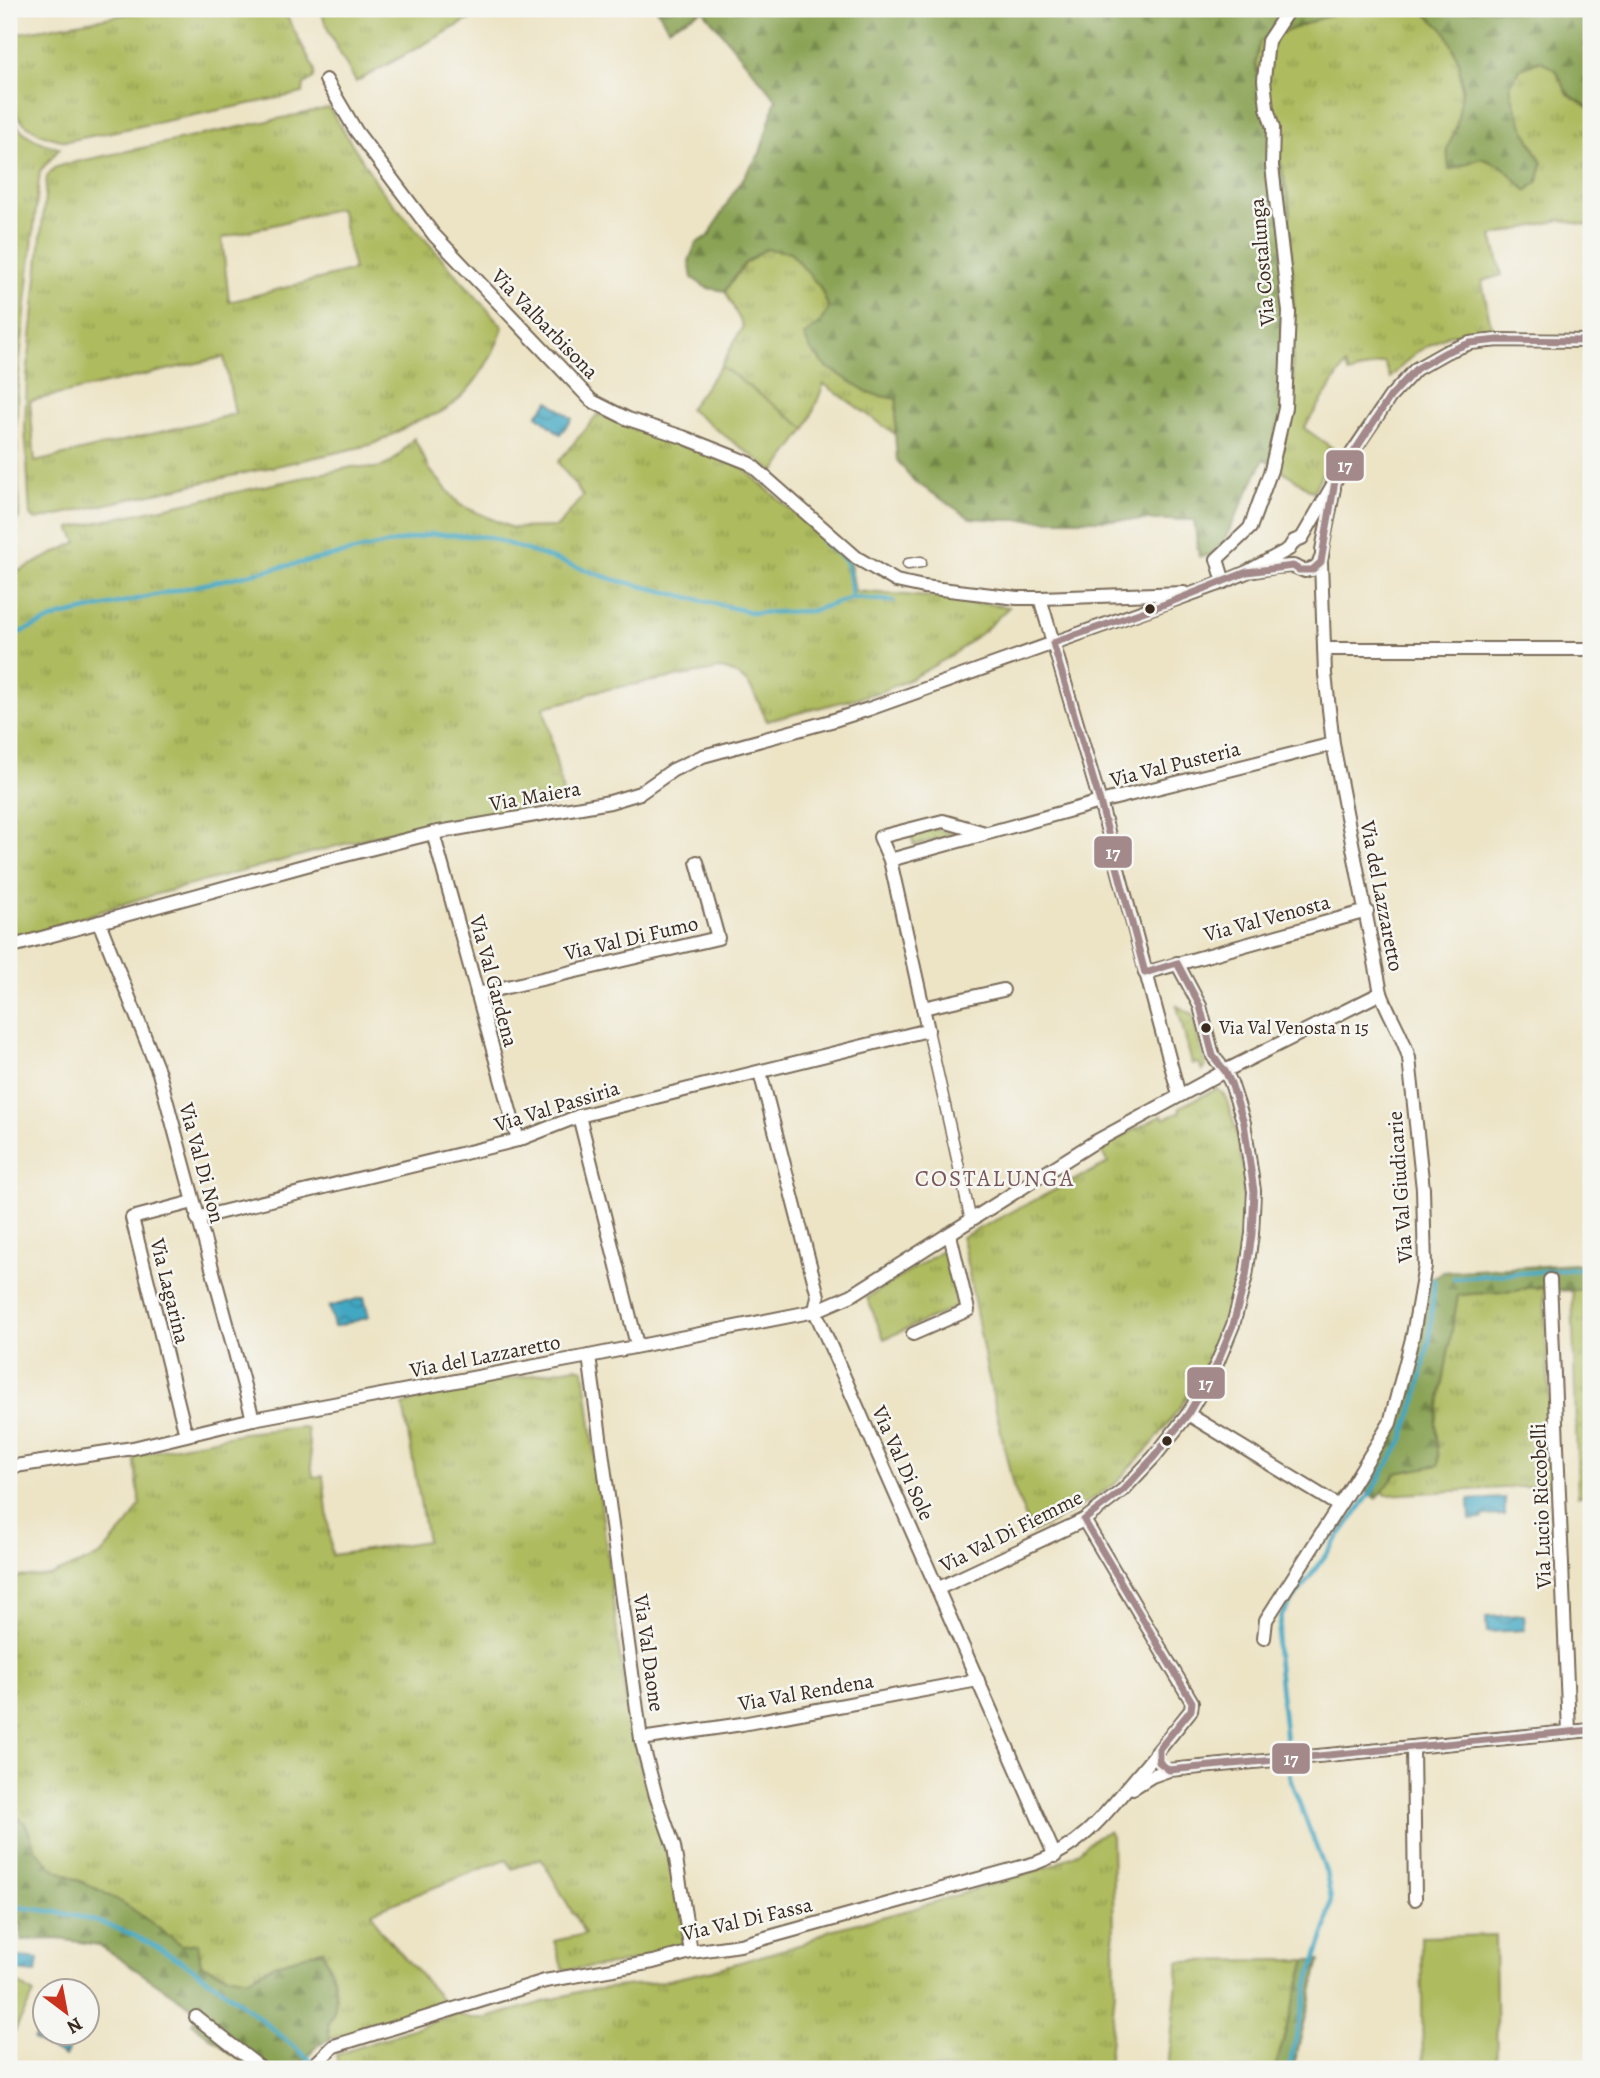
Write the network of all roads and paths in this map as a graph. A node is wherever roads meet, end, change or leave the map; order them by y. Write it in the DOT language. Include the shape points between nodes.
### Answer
graph roads {
  1 [pos="1289,9"];
  2 [pos="326,80"];
  3 [pos="1591,341"];
  4 [pos="1335,481"];
  5 [pos="1302,538"];
  6 [pos="1289,549"];
  7 [pos="1321,556"];
  8 [pos="921,562"];
  9 [pos="908,564"];
  10 [pos="1299,569"];
  11 [pos="1247,572"];
  12 [pos="1224,582"];
  13 [pos="1195,593"];
  14 [pos="1322,595"];
  15 [pos="1040,598"];
  16 [pos="1053,643"];
  17 [pos="1324,649"];
  18 [pos="1591,649"];
  19 [pos="1333,744"];
  20 [pos="1100,802"];
  21 [pos="433,833"];
  22 [pos="986,833"];
  23 [pos="890,860"];
  24 [pos="697,862"];
  25 [pos="1367,911"];
  26 [pos="99,922"];
  27 [pos="9,947"];
  28 [pos="1177,963"];
  29 [pos="1145,973"];
  30 [pos="1003,990"];
  31 [pos="1381,993"];
  32 [pos="477,994"];
  33 [pos="923,1008"];
  34 [pos="928,1030"];
  35 [pos="1225,1071"];
  36 [pos="760,1072"];
  37 [pos="1179,1095"];
  38 [pos="579,1116"];
  39 [pos="518,1140"];
  40 [pos="193,1202"];
  41 [pos="197,1218"];
  42 [pos="971,1221"];
  43 [pos="950,1235"];
  44 [pos="1550,1280"];
  45 [pos="815,1311"];
  46 [pos="913,1334"];
  47 [pos="637,1345"];
  48 [pos="589,1356"];
  49 [pos="1188,1414"];
  50 [pos="253,1419"];
  51 [pos="186,1435"];
  52 [pos="9,1467"];
  53 [pos="1339,1506"];
  54 [pos="1084,1520"];
  55 [pos="937,1589"];
  56 [pos="1264,1638"];
  57 [pos="978,1681"];
  58 [pos="1591,1730"];
  59 [pos="1569,1731"];
  60 [pos="641,1739"];
  61 [pos="1413,1747"];
  62 [pos="1159,1749"];
  63 [pos="1169,1770"];
  64 [pos="1116,1801"];
  65 [pos="1055,1856"];
  66 [pos="1415,1899"];
  67 [pos="691,1952"];
  68 [pos="196,2017"];
  69 [pos="262,2069"];
  70 [pos="310,2069"];
  1 -- 12 [label="street, Via Costalunga" via="1268,41 1264,80 1273,128 1272,166 1289,312 1285,408 1272,470 1250,528 1217,559"];
  2 -- 15 [label="street, Via Valbarbisona" via="356,131 434,235 592,401 628,419 749,463 857,558 889,578 924,587"];
  3 -- 4 [label="street" via="1470,342 1446,352 1416,369 1390,397"];
  4 -- 5 [label="street"];
  4 -- 7 [label="street"];
  5 -- 6 [label="street"];
  5 -- 7 [label="street" via="1314,540"];
  6 -- 10 [label="street" via="1288,555"];
  6 -- 11 [label="street"];
  7 -- 10 [label="street" via="1312,570"];
  7 -- 14 [label="street, Via del Lazzaretto"];
  8 -- 9 [label="street"];
  10 -- 11 [label="street" via="1277,566"];
  10 -- 14 [label="street"];
  11 -- 12 [label="street"];
  12 -- 13 [label="street"];
  13 -- 15 [label="street"];
  13 -- 16 [label="street"];
  14 -- 17 [label="street, Via del Lazzaretto"];
  15 -- 16 [label="street"];
  16 -- 20 [label="street"];
  16 -- 21 [label="street, Via Maiera" via="831,722 703,756 640,793"];
  17 -- 18 [label="street"];
  17 -- 19 [label="street, Via del Lazzaretto"];
  19 -- 20 [label="street, Via Val Pusteria"];
  19 -- 25 [label="street, Via del Lazzaretto"];
  20 -- 22 [label="street, Via Val Pusteria"];
  20 -- 29 [label="street"];
  21 -- 26 [label="street, Via Maiera"];
  21 -- 32 [label="street, Via Val Gardena"];
  22 -- 23 [label="street, Via Val Pusteria"];
  22 -- 23 [label="street" via="943,821 880,837"];
  23 -- 33 [label="street"];
  24 -- 32 [label="street, Via Val Di Fumo" via="718,938"];
  25 -- 28 [label="street, Via Val Venosta"];
  25 -- 31 [label="street, Via del Lazzaretto"];
  26 -- 27 [label="street, Via Maiera"];
  26 -- 40 [label="street, Via Val Di Non" via="159,1073"];
  28 -- 29 [label="street, Via Val Venosta"];
  28 -- 35 [label="street" via="1200,1006 1213,1056"];
  29 -- 37 [label="street"];
  30 -- 33 [label="street"];
  31 -- 35 [label="street, Via del Lazzaretto"];
  31 -- 53 [label="street, Via Val Giudicarie" via="1409,1058 1423,1189 1425,1266 1390,1423"];
  32 -- 39 [label="street, Via Val Gardena"];
  33 -- 34 [label="street"];
  34 -- 36 [label="street, Via Val Passiria"];
  34 -- 42 [label="street"];
  35 -- 37 [label="street, Via del Lazzaretto"];
  35 -- 49 [label="street, Via Val Di Fiemme" via="1246,1136 1254,1191 1252,1234 1233,1325"];
  36 -- 38 [label="street, Via Val Passiria"];
  36 -- 45 [label="street, Via Val Di Sole" via="818,1296"];
  37 -- 42 [label="street, Via del Lazzaretto" via="1093,1143"];
  38 -- 39 [label="street, Via Val Passiria"];
  38 -- 47 [label="street"];
  39 -- 41 [label="street, Via Val Passiria"];
  40 -- 41 [label="street, Via Val Di Non"];
  40 -- 51 [label="street, Via Lagarina" via="132,1218"];
  41 -- 50 [label="street, Via Val Di Non"];
  42 -- 43 [label="street, Via del Lazzaretto"];
  43 -- 45 [label="street, Via del Lazzaretto" via="852,1295"];
  43 -- 46 [label="street" via="968,1310"];
  44 -- 59 [label="street, Via Lucio Riccobelli"];
  45 -- 47 [label="street, Via del Lazzaretto"];
  45 -- 55 [label="street, Via Val Di Sole"];
  47 -- 48 [label="street, Via del Lazzaretto"];
  48 -- 50 [label="street, Via del Lazzaretto"];
  48 -- 60 [label="street, Via Val Daone"];
  49 -- 53 [label="street"];
  49 -- 54 [label="street, Via Val Di Fiemme" via="1123,1490"];
  50 -- 51 [label="street, Via del Lazzaretto"];
  51 -- 52 [label="street, Via del Lazzaretto" via="134,1448"];
  53 -- 56 [label="street, Via Val Giudicarie" via="1266,1620"];
  54 -- 55 [label="street, Via Val Di Fiemme"];
  54 -- 62 [label="street, Via Val Di Fassa" via="1192,1703"];
  55 -- 57 [label="street, Via Val Di Sole"];
  57 -- 60 [label="street, Via Val Rendena"];
  57 -- 65 [label="street, Via Val Di Sole"];
  58 -- 59 [label="street"];
  59 -- 61 [label="street"];
  60 -- 67 [label="street, Via Val Daone" via="674,1847"];
  61 -- 63 [label="street"];
  61 -- 66 [label="street"];
  62 -- 63 [label="street" via="1159,1762"];
  62 -- 64 [label="street, Via Val Di Fassa"];
  63 -- 64 [label="street"];
  64 -- 65 [label="street, Via Val Di Fassa" via="1100,1822"];
  65 -- 67 [label="street, Via Val Di Fassa" via="740,1945"];
  67 -- 70 [label="street, Via Val Di Fassa" via="545,1981 345,2042 327,2051"];
  68 -- 69 [label="street"];
}
